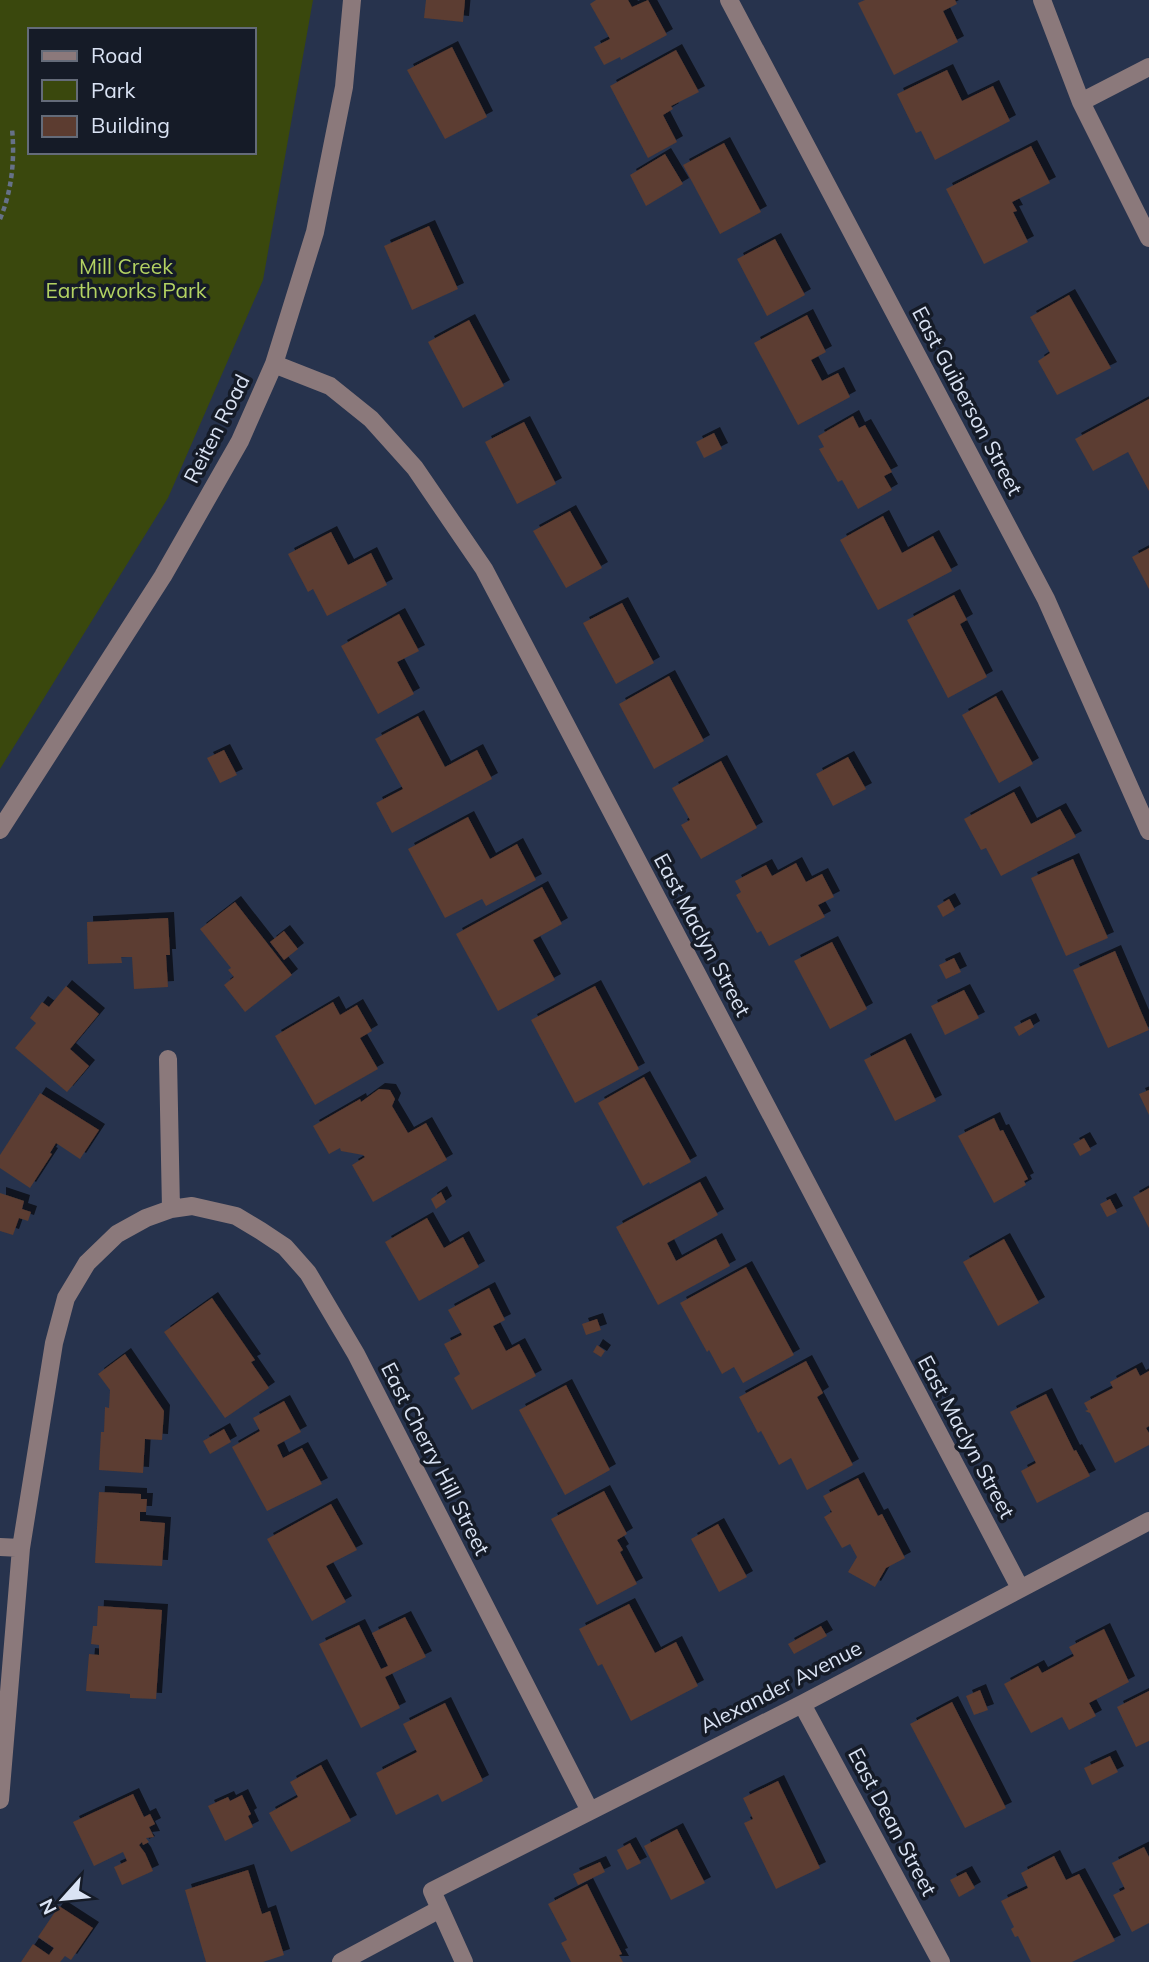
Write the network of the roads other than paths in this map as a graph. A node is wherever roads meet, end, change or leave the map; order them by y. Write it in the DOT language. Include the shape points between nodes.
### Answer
graph roads {
  1 [pos="352,0"];
  2 [pos="729,0"];
  3 [pos="1042,0"];
  4 [pos="1149,67"];
  5 [pos="1081,102"];
  6 [pos="1149,238"];
  7 [pos="274,364"];
  8 [pos="0,830"];
  9 [pos="1149,831"];
  10 [pos="168,1059"];
  11 [pos="171,1209"];
  12 [pos="1149,1521"];
  13 [pos="0,1547"];
  14 [pos="21,1548"];
  15 [pos="1020,1588"];
  16 [pos="802,1704"];
  17 [pos="0,1800"];
  18 [pos="589,1810"];
  19 [pos="440,1909"];
  20 [pos="341,1962"];
  21 [pos="464,1962"];
  22 [pos="942,1962"];
  1 -- 7 [label="street, Reiten Road" via="344,87 315,232"];
  2 -- 9 [label="street, East Guiberson Street" via="1046,599"];
  3 -- 5 [label="street"];
  4 -- 5 [label="street"];
  5 -- 6 [label="street"];
  7 -- 8 [label="street, Reiten Road" via="240,441 163,576"];
  7 -- 15 [label="street, East Maclyn Street" via="330,386 371,419 415,468 484,569"];
  10 -- 11 [label="street"];
  11 -- 14 [label="street" via="132,1225 104,1245 66,1298 54,1343"];
  11 -- 18 [label="street, East Cherry Hill Street" via="192,1206 236,1216 285,1247 308,1273 356,1354"];
  12 -- 15 [label="street, Alexander Avenue"];
  13 -- 14 [label="street"];
  14 -- 17 [label="street"];
  15 -- 16 [label="street, Alexander Avenue"];
  16 -- 18 [label="street, Alexander Avenue"];
  16 -- 22 [label="street, East Dean Street"];
  18 -- 19 [label="street, Alexander Avenue" via="432,1891"];
  19 -- 20 [label="street"];
  19 -- 21 [label="street"];
}
